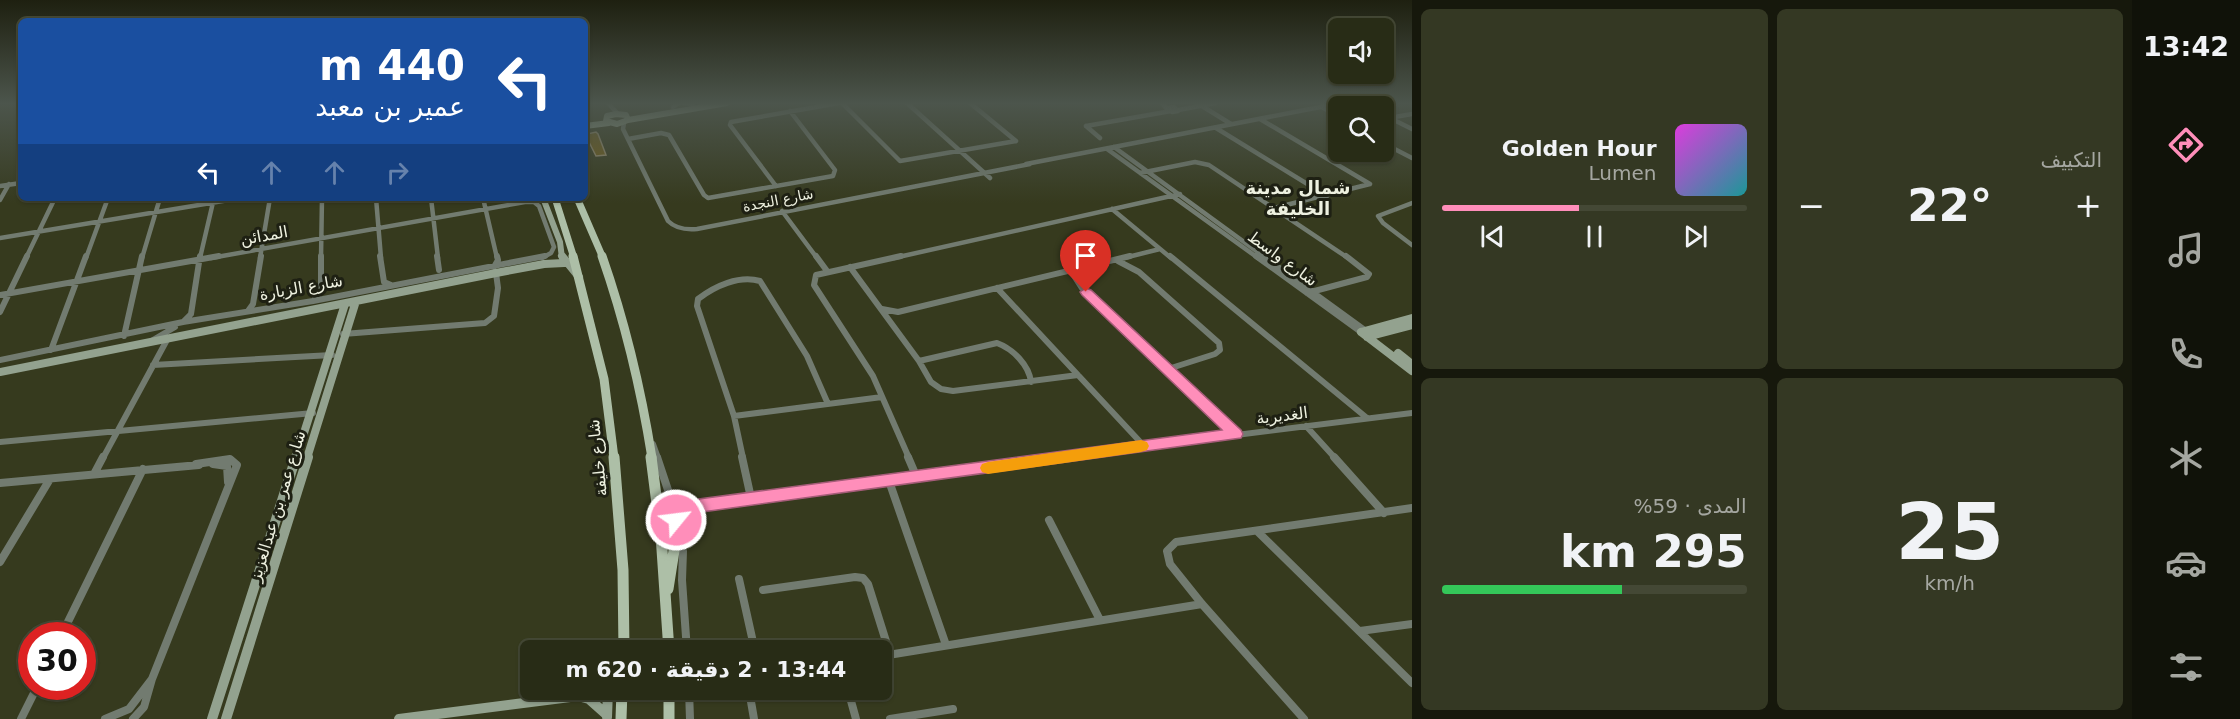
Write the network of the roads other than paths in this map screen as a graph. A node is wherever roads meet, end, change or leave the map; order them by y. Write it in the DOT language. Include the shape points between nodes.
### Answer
graph roads {
  1 [pos="641,137"];
  2 [pos="670,137"];
  3 [pos="739,137"];
  4 [pos="809,137"];
  5 [pos="876,137"];
  6 [pos="944,137"];
  7 [pos="1011,137"];
  8 [pos="1170,137"];
  9 [pos="1229,137"];
  10 [pos="1290,137"];
  11 [pos="628,139"];
  12 [pos="1114,147"];
  13 [pos="1107,149"];
  14 [pos="1394,149"];
  15 [pos="960,151"];
  16 [pos="1412,158"];
  17 [pos="1148,171"];
  18 [pos="984,173"];
  19 [pos="1140,173"];
  20 [pos="990,178"];
  21 [pos="18,183"];
  22 [pos="9,184"];
  23 [pos="0,186"];
  24 [pos="776,186"];
  25 [pos="1180,194"];
  26 [pos="1172,196"];
  27 [pos="1327,196"];
  28 [pos="0,200"];
  29 [pos="54,201"];
  30 [pos="107,201"];
  31 [pos="159,201"];
  32 [pos="208,201"];
  33 [pos="213,201"];
  34 [pos="270,201"];
  35 [pos="322,201"];
  36 [pos="376,201"];
  37 [pos="431,201"];
  38 [pos="484,201"];
  39 [pos="544,201"];
  40 [pos="555,201"];
  41 [pos="580,201"];
  42 [pos="534,202"];
  43 [pos="1412,203"];
  44 [pos="1274,208"];
  45 [pos="486,209"];
  46 [pos="1112,209"];
  47 [pos="782,211"];
  48 [pos="156,212"];
  49 [pos="434,218"];
  50 [pos="100,221"];
  51 [pos="378,228"];
  52 [pos="39,231"];
  53 [pos="0,238"];
  54 [pos="321,238"];
  55 [pos="1412,245"];
  56 [pos="262,249"];
  57 [pos="1160,249"];
  58 [pos="560,254"];
  59 [pos="199,260"];
  60 [pos="1117,260"];
  61 [pos="564,263"];
  62 [pos="544,264"];
  63 [pos="850,267"];
  64 [pos="439,270"];
  65 [pos="495,270"];
  66 [pos="138,271"];
  67 [pos="827,271"];
  68 [pos="1071,271"];
  69 [pos="450,276"];
  70 [pos="580,278"];
  71 [pos="432,279"];
  72 [pos="77,282"];
  73 [pos="394,285"];
  74 [pos="997,288"];
  75 [pos="321,291"];
  76 [pos="1310,292"];
  77 [pos="9,294"];
  78 [pos="0,295"];
  79 [pos="331,297"];
  80 [pos="313,301"];
  81 [pos="356,301"];
  82 [pos="345,303"];
  83 [pos="882,309"];
  84 [pos="247,311"];
  85 [pos="0,312"];
  86 [pos="898,312"];
  87 [pos="191,314"];
  88 [pos="203,318"];
  89 [pos="1412,318"];
  90 [pos="890,321"];
  91 [pos="183,322"];
  92 [pos="1412,325"];
  93 [pos="220,327"];
  94 [pos="341,334"];
  95 [pos="1367,334"];
  96 [pos="124,336"];
  97 [pos="168,338"];
  98 [pos="149,342"];
  99 [pos="51,350"];
  100 [pos="340,354"];
  101 [pos="329,355"];
  102 [pos="0,360"];
  103 [pos="919,361"];
  104 [pos="1412,364"];
  105 [pos="153,365"];
  106 [pos="1168,369"];
  107 [pos="1412,371"];
  108 [pos="0,372"];
  109 [pos="1078,375"];
  110 [pos="1031,382"];
  111 [pos="882,397"];
  112 [pos="828,404"];
  113 [pos="322,413"];
  114 [pos="1412,413"];
  115 [pos="310,414"];
  116 [pos="734,416"];
  117 [pos="1367,418"];
  118 [pos="1306,426"];
  119 [pos="117,430"];
  120 [pos="648,430"];
  121 [pos="1235,434"];
  122 [pos="0,442"];
  123 [pos="1144,446"];
  124 [pos="143,469"];
  125 [pos="94,474"];
  126 [pos="50,478"];
  127 [pos="917,478"];
  128 [pos="889,481"];
  129 [pos="0,483"];
  130 [pos="751,498"];
  131 [pos="671,499"];
  132 [pos="691,507"];
  133 [pos="1412,508"];
  134 [pos="1384,513"];
  135 [pos="1049,520"];
  136 [pos="674,523"];
  137 [pos="1258,532"];
  138 [pos="676,538"];
  139 [pos="0,562"];
  140 [pos="739,579"];
  141 [pos="763,590"];
  142 [pos="666,601"];
  143 [pos="1202,603"];
  144 [pos="1100,620"];
  145 [pos="69,622"];
  146 [pos="1412,624"];
  147 [pos="1360,631"];
  148 [pos="624,637"];
  149 [pos="623,640"];
  150 [pos="668,640"];
  151 [pos="686,640"];
  152 [pos="753,640"];
  153 [pos="882,640"];
  154 [pos="946,645"];
  155 [pos="892,654"];
  156 [pos="152,679"];
  157 [pos="1412,683"];
  158 [pos="30,700"];
  159 [pos="534,700"];
  160 [pos="591,700"];
  161 [pos="608,700"];
  162 [pos="622,700"];
  163 [pos="669,700"];
  164 [pos="751,700"];
  165 [pos="851,700"];
  166 [pos="690,701"];
  167 [pos="953,709"];
  168 [pos="607,717"];
  169 [pos="21,719"];
  170 [pos="105,719"];
  171 [pos="133,719"];
  172 [pos="212,719"];
  173 [pos="226,719"];
  174 [pos="399,719"];
  175 [pos="621,719"];
  176 [pos="669,719"];
  177 [pos="690,719"];
  178 [pos="754,719"];
  179 [pos="856,719"];
  180 [pos="890,719"];
  181 [pos="1305,719"];
  1 -- 11 [label="street"];
  2 -- 24 [label="street" via="708,198"];
  3 -- 24 [label="street"];
  4 -- 24 [label="street" via="836,173"];
  5 -- 15 [label="street" via="900,160"];
  6 -- 15 [label="street"];
  7 -- 15 [label="street" via="1016,141"];
  8 -- 12 [label="street, شارع النجدة"];
  9 -- 27 [label="street"];
  10 -- 27 [label="street" via="1370,184"];
  11 -- 47 [label="street, شارع النجدة" via="668,221 675,227 697,229"];
  12 -- 13 [label="street, شارع النجدة"];
  12 -- 17 [label="street, شارع واسط"];
  13 -- 18 [label="street, شارع النجدة"];
  13 -- 19 [label="street, شارع واسط"];
  14 -- 16 [label="street"];
  15 -- 18 [label="street"];
  17 -- 19 [label="street"];
  17 -- 25 [label="street, شارع واسط"];
  17 -- 44 [label="street" via="1202,162"];
  18 -- 20 [label="street"];
  18 -- 47 [label="street, شارع النجدة"];
  19 -- 26 [label="street, شارع واسط"];
  21 -- 22 [label="street"];
  22 -- 23 [label="street"];
  22 -- 28 [label="street"];
  25 -- 26 [label="street"];
  25 -- 76 [label="street, شارع واسط"];
  26 -- 46 [label="street"];
  26 -- 76 [label="street, شارع واسط"];
  27 -- 44 [label="street"];
  29 -- 52 [label="street"];
  30 -- 50 [label="street"];
  31 -- 48 [label="street"];
  32 -- 48 [label="street"];
  33 -- 59 [label="street"];
  34 -- 56 [label="street"];
  35 -- 54 [label="street"];
  36 -- 51 [label="street"];
  37 -- 49 [label="street"];
  38 -- 45 [label="street"];
  39 -- 58 [label="street" via="560,242"];
  40 -- 70 [label="main road, شارع خليفة"];
  41 -- 120 [label="main road" via="624,321"];
  42 -- 45 [label="street, المدائن"];
  42 -- 65 [label="street, شارع الزبارة" via="539,206 553,250 541,258"];
  43 -- 55 [label="street" via="1378,216"];
  44 -- 76 [label="street" via="1369,274"];
  45 -- 49 [label="street, المدائن"];
  45 -- 65 [label="street" via="498,260"];
  46 -- 57 [label="street"];
  46 -- 63 [label="street"];
  47 -- 67 [label="street"];
  48 -- 50 [label="street"];
  48 -- 66 [label="street"];
  49 -- 51 [label="street, المدائن"];
  49 -- 64 [label="street"];
  50 -- 52 [label="street"];
  50 -- 72 [label="street"];
  51 -- 54 [label="street, المدائن"];
  51 -- 73 [label="street" via="382,279"];
  52 -- 53 [label="street"];
  52 -- 77 [label="street"];
  54 -- 56 [label="street, المدائن"];
  54 -- 75 [label="street"];
  56 -- 59 [label="street, المدائن"];
  56 -- 84 [label="street" via="253,304"];
  57 -- 60 [label="street"];
  57 -- 117 [label="street"];
  58 -- 61 [label="street"];
  58 -- 62 [label="street, شارع الزبارة"];
  59 -- 66 [label="street, المدائن"];
  59 -- 87 [label="street"];
  60 -- 68 [label="street"];
  60 -- 106 [label="street" via="1135,269 1219,343 1220,350 1215,354"];
  61 -- 62 [label="street, شارع الزبارة"];
  61 -- 70 [label="street"];
  62 -- 65 [label="street, شارع الزبارة"];
  63 -- 67 [label="street"];
  63 -- 83 [label="street"];
  64 -- 69 [label="street"];
  64 -- 71 [label="street"];
  65 -- 69 [label="street, شارع الزبارة"];
  65 -- 81 [label="street, شارع الزبارة"];
  65 -- 94 [label="street" via="498,288 494,316 485,323"];
  66 -- 72 [label="street, المدائن"];
  66 -- 96 [label="street"];
  67 -- 111 [label="street" via="816,275 814,285 864,361"];
  68 -- 74 [label="street"];
  68 -- 106 [label="street" via="1082,288"];
  69 -- 71 [label="street, شارع الزبارة"];
  70 -- 148 [label="main road, شارع خليفة" via="604,379 615,454"];
  71 -- 73 [label="street, شارع الزبارة"];
  72 -- 77 [label="street, المدائن"];
  72 -- 99 [label="street"];
  73 -- 79 [label="street, شارع الزبارة"];
  74 -- 86 [label="street"];
  74 -- 109 [label="street"];
  75 -- 79 [label="street"];
  75 -- 80 [label="street"];
  76 -- 95 [label="street, شارع واسط"];
  77 -- 78 [label="street, المدائن"];
  77 -- 85 [label="street"];
  79 -- 80 [label="street, شارع الزبارة"];
  80 -- 84 [label="street, شارع الزبارة"];
  81 -- 82 [label="street, شارع الزبارة"];
  81 -- 94 [label="street, شارع عمر بن عبدالعزيز"];
  82 -- 93 [label="street, شارع الزبارة"];
  82 -- 94 [label="street, شارع عمر بن عبدالعزيز"];
  83 -- 86 [label="street"];
  83 -- 90 [label="street"];
  84 -- 88 [label="street, شارع الزبارة"];
  86 -- 90 [label="street"];
  87 -- 88 [label="street"];
  87 -- 91 [label="street"];
  88 -- 91 [label="street, شارع الزبارة"];
  88 -- 93 [label="street" via="216,321"];
  89 -- 95 [label="street"];
  90 -- 103 [label="street"];
  91 -- 96 [label="street, شارع الزبارة"];
  91 -- 98 [label="street"];
  92 -- 95 [label="street"];
  93 -- 97 [label="street, شارع الزبارة"];
  94 -- 100 [label="street, شارع عمر بن عبدالعزيز"];
  94 -- 101 [label="street, شارع عمر بن عبدالعزيز"];
  95 -- 104 [label="street, شارع واسط"];
  95 -- 107 [label="street, شارع واسط"];
  96 -- 99 [label="street, شارع الزبارة"];
  97 -- 98 [label="street, شارع الزبارة"];
  97 -- 105 [label="street"];
  98 -- 108 [label="street, شارع الزبارة"];
  99 -- 102 [label="street, شارع الزبارة"];
  100 -- 101 [label="street"];
  100 -- 113 [label="street, شارع عمر بن عبدالعزيز"];
  101 -- 105 [label="street"];
  101 -- 115 [label="street, شارع عمر بن عبدالعزيز"];
  103 -- 110 [label="street" via="931,382 945,390"];
  103 -- 110 [label="street" via="997,343 1005,346 1029,372"];
  105 -- 119 [label="street"];
  106 -- 121 [label="street"];
  109 -- 110 [label="street"];
  109 -- 123 [label="street"];
  111 -- 112 [label="street"];
  111 -- 127 [label="street"];
  112 -- 116 [label="street"];
  112 -- 116 [label="street" via="799,342 760,281 749,278 703,294 697,306"];
  113 -- 115 [label="street"];
  113 -- 173 [label="street, شارع عمر بن عبدالعزيز"];
  114 -- 117 [label="street, الغديرية"];
  115 -- 119 [label="street"];
  115 -- 172 [label="street, شارع عمر بن عبدالعزيز"];
  116 -- 130 [label="street"];
  117 -- 118 [label="street, الغديرية"];
  118 -- 121 [label="street, الغديرية"];
  118 -- 134 [label="street"];
  119 -- 122 [label="street"];
  119 -- 125 [label="street"];
  120 -- 131 [label="street"];
  120 -- 142 [label="main road"];
  121 -- 123 [label="street, الغديرية"];
  123 -- 127 [label="street, الغديرية"];
  124 -- 125 [label="street"];
  124 -- 145 [label="street"];
  124 -- 156 [label="street" via="221,464 227,466 228,482"];
  125 -- 126 [label="street"];
  126 -- 129 [label="street"];
  126 -- 139 [label="street"];
  127 -- 128 [label="street, الغديرية"];
  128 -- 130 [label="street, الغديرية"];
  128 -- 154 [label="street"];
  130 -- 132 [label="street, الغديرية"];
  131 -- 132 [label="street"];
  131 -- 136 [label="street"];
  132 -- 136 [label="street"];
  133 -- 134 [label="street"];
  134 -- 137 [label="street"];
  135 -- 144 [label="street"];
  136 -- 138 [label="street"];
  137 -- 143 [label="street" via="1176,542 1167,551 1170,564"];
  137 -- 147 [label="street"];
  138 -- 142 [label="main road"];
  138 -- 151 [label="street" via="684,555"];
  140 -- 152 [label="street"];
  141 -- 153 [label="street" via="863,578 868,584"];
  142 -- 150 [label="main road"];
  143 -- 144 [label="street"];
  143 -- 181 [label="street"];
  144 -- 154 [label="street"];
  146 -- 147 [label="street"];
  147 -- 157 [label="street"];
  148 -- 149 [label="street, شارع خليفة"];
  154 -- 155 [label="street"];
  156 -- 170 [label="street" via="133,708"];
  156 -- 171 [label="street" via="144,707"];
  158 -- 169 [label="street"];
  159 -- 174 [label="street"];
  160 -- 168 [label="street"];
  161 -- 168 [label="street"];
  162 -- 175 [label="main road"];
  163 -- 176 [label="main road"];
  164 -- 178 [label="street"];
  165 -- 179 [label="street"];
  166 -- 177 [label="street"];
  167 -- 180 [label="street"];
}
